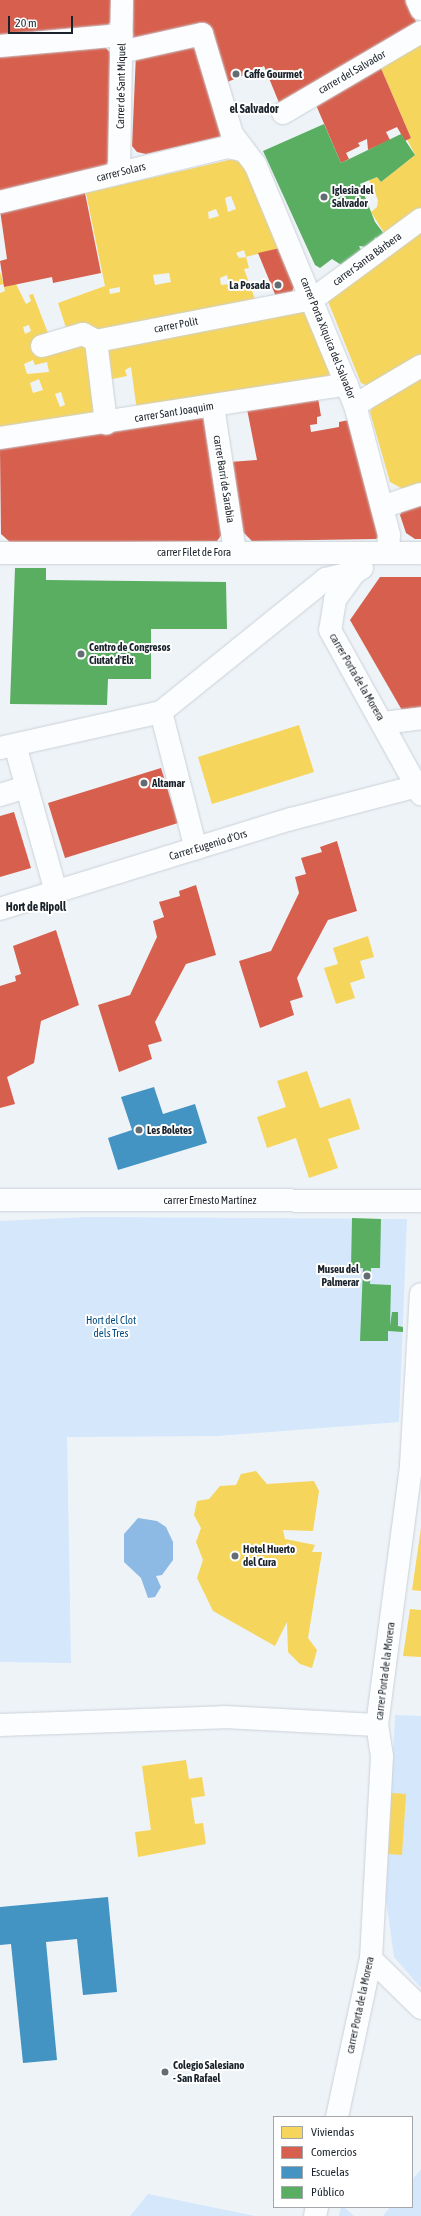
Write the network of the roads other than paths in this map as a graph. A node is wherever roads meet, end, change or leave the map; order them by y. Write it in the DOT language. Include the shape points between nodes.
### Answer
graph roads {
  1 [pos="122,0"];
  2 [pos="417,0"];
  3 [pos="421,9"];
  4 [pos="421,32"];
  5 [pos="122,44"];
  6 [pos="0,46"];
  7 [pos="283,112"];
  8 [pos="237,142"];
  9 [pos="119,173"];
  10 [pos="0,202"];
  11 [pos="421,219"];
  12 [pos="313,299"];
  13 [pos="96,341"];
  14 [pos="42,346"];
  15 [pos="421,366"];
  16 [pos="347,384"];
  17 [pos="354,405"];
  18 [pos="213,406"];
  19 [pos="106,423"];
  20 [pos="0,438"];
  21 [pos="421,494"];
  22 [pos="382,507"];
  23 [pos="236,552"];
  24 [pos="0,553"];
  25 [pos="388,553"];
  26 [pos="421,553"];
  27 [pos="355,572"];
  28 [pos="161,712"];
  29 [pos="421,718"];
  30 [pos="383,723"];
  31 [pos="7,747"];
  32 [pos="26,787"];
  33 [pos="419,790"];
  34 [pos="0,795"];
  35 [pos="196,849"];
  36 [pos="56,892"];
  37 [pos="0,909"];
  38 [pos="0,1200"];
  39 [pos="421,1201"];
  40 [pos="421,1294"];
  41 [pos="420,1341"];
  42 [pos="416,1466"];
  43 [pos="0,1725"];
  44 [pos="378,1725"];
  45 [pos="371,1959"];
  46 [pos="421,2008"];
  47 [pos="337,2116"];
  1 -- 5 [label="street, Carrer de Sant Miquel"];
  2 -- 3 [label="street"];
  4 -- 7 [label="street, carrer del Salvador"];
  5 -- 6 [label="street"];
  5 -- 8 [label="street" via="202,34"];
  5 -- 9 [label="street, Carrer de Sant Miquel"];
  8 -- 9 [label="street, carrer Solars" via="227,147"];
  8 -- 12 [label="street, carrer Porta Xiquica del Salvador" via="255,164"];
  9 -- 10 [label="street, carrer Solars"];
  11 -- 12 [label="street, carrer Santa Bárbera"];
  12 -- 13 [label="street, carrer Polit"];
  12 -- 16 [label="street, carrer Porta Xiquica del Salvador"];
  13 -- 14 [label="street, carrer Polit" via="83,334"];
  13 -- 19 [label="street"];
  15 -- 17 [label="street"];
  16 -- 17 [label="street, carrer Porta Xiquica del Salvador"];
  16 -- 18 [label="street, carrer Sant Joaquim"];
  17 -- 22 [label="street, carrer Porta Xiquica del Salvador"];
  18 -- 19 [label="street, carrer Sant Joaquim"];
  18 -- 23 [label="street, carrer Barri de Sarabia"];
  19 -- 20 [label="street, carrer Sant Joaquim"];
  21 -- 22 [label="street"];
  22 -- 25 [label="street, carrer Porta Xiquica del Salvador" via="389,536"];
  23 -- 24 [label="street, carrer Filet de Fora"];
  23 -- 25 [label="street, carrer Filet de Fora"];
  25 -- 26 [label="street, carrer Filet de Fora"];
  25 -- 27 [label="street, carrer Porta de la Morera"];
  27 -- 28 [label="street" via="326,579"];
  27 -- 30 [label="street, carrer Porta de la Morera" via="335,600 330,630"];
  28 -- 31 [label="street"];
  28 -- 35 [label="street"];
  29 -- 30 [label="street"];
  30 -- 33 [label="street, carrer Porta de la Morera"];
  31 -- 32 [label="street"];
  32 -- 34 [label="street"];
  32 -- 36 [label="street"];
  33 -- 35 [label="street, Carrer Eugenio d'Ors" via="393,790"];
  35 -- 36 [label="street, Carrer Eugenio d'Ors"];
  36 -- 37 [label="street, Carrer Eugenio d'Ors"];
  38 -- 39 [label="street, carrer Ernesto Martínez"];
  40 -- 41 [label="street, carrer Porta de la Morera"];
  41 -- 42 [label="street, carrer Porta de la Morera"];
  42 -- 44 [label="street, carrer Porta de la Morera"];
  43 -- 44 [label="street" via="224,1718"];
  44 -- 45 [label="street, carrer Porta de la Morera" via="382,1756"];
  45 -- 46 [label="street"];
  45 -- 47 [label="street, carrer Porta de la Morera"];
}
